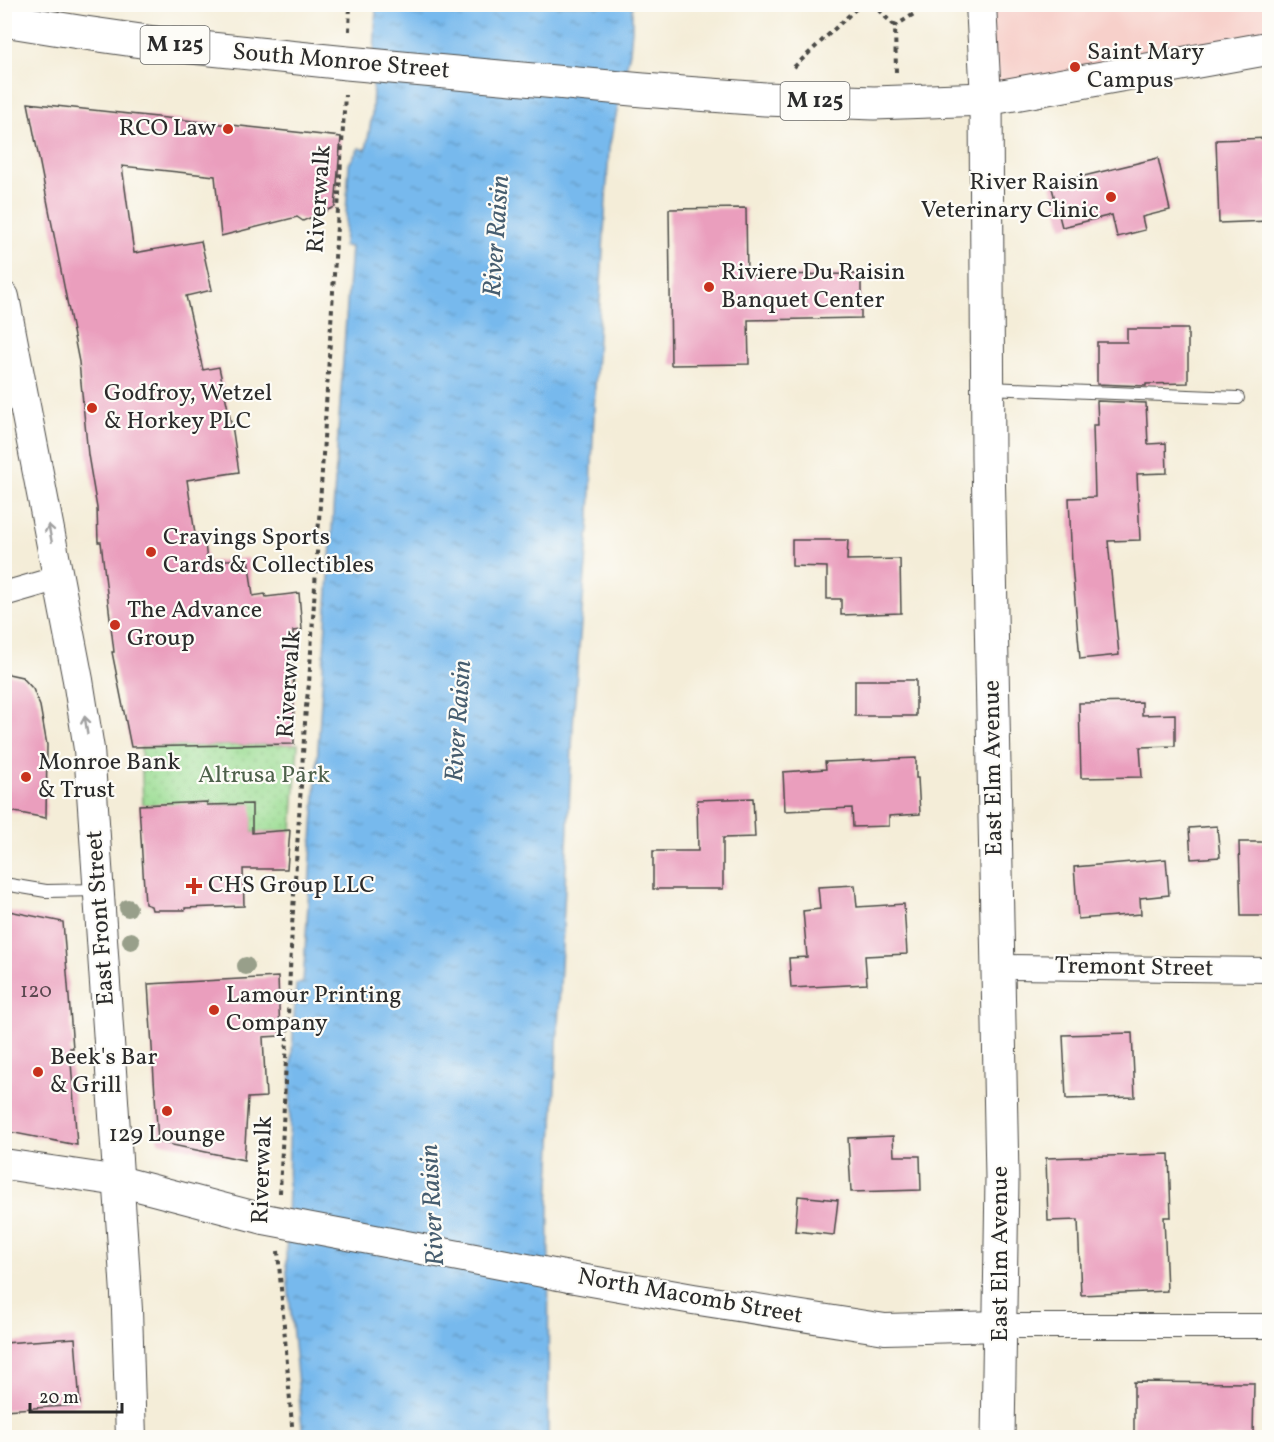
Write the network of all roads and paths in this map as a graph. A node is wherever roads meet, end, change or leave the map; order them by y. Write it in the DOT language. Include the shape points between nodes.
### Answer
graph roads {
  1 [pos="350,4"];
  2 [pos="861,4"];
  3 [pos="873,4"];
  4 [pos="923,4"];
  5 [pos="981,4"];
  6 [pos="4,20"];
  7 [pos="896,26"];
  8 [pos="1269,48"];
  9 [pos="347,63"];
  10 [pos="761,98"];
  11 [pos="986,99"];
  12 [pos="896,102"];
  13 [pos="4,297"];
  14 [pos="8,328"];
  15 [pos="987,388"];
  16 [pos="1238,398"];
  17 [pos="59,578"];
  18 [pos="4,594"];
  19 [pos="4,884"];
  20 [pos="100,890"];
  21 [pos="999,967"];
  22 [pos="1269,970"];
  23 [pos="4,1164"];
  24 [pos="119,1181"];
  25 [pos="272,1210"];
  26 [pos="278,1248"];
  27 [pos="1001,1326"];
  28 [pos="1269,1326"];
  29 [pos="131,1437"];
  30 [pos="293,1437"];
  31 [pos="998,1437"];
  1 -- 9 [label="path, Riverwalk"];
  2 -- 10 [label="path"];
  3 -- 7 [label="path"];
  4 -- 7 [label="path"];
  5 -- 11 [label="street"];
  6 -- 9 [label="main road, South Monroe Street / M 125" via="162,44"];
  7 -- 12 [label="path"];
  8 -- 11 [label="main road, M 125"];
  9 -- 10 [label="main road, South Monroe Street / M 125"];
  9 -- 25 [label="path, Riverwalk"];
  10 -- 12 [label="main road, M 125"];
  11 -- 12 [label="main road, M 125"];
  11 -- 15 [label="main road, East Elm Avenue"];
  13 -- 14 [label="street, East Front Street"];
  17 -- 14 [label="street, East Front Street, one-way"];
  15 -- 16 [label="lane"];
  15 -- 21 [label="main road, East Elm Avenue"];
  17 -- 18 [label="street"];
  20 -- 17 [label="street, East Front Street, one-way" via="87,730"];
  19 -- 20 [label="lane" via="46,891"];
  20 -- 24 [label="street, East Front Street"];
  21 -- 22 [label="street, Tremont Street"];
  21 -- 27 [label="main road, East Elm Avenue"];
  23 -- 24 [label="street, North Macomb Street"];
  24 -- 25 [label="street, North Macomb Street"];
  24 -- 29 [label="street, East Front Street"];
  25 -- 27 [label="street, North Macomb Street, bridge" via="569,1277 703,1301 885,1329"];
  26 -- 30 [label="path, Riverwalk"];
  27 -- 28 [label="street, North Macomb Street"];
  27 -- 31 [label="main road, East Elm Avenue"];
}
